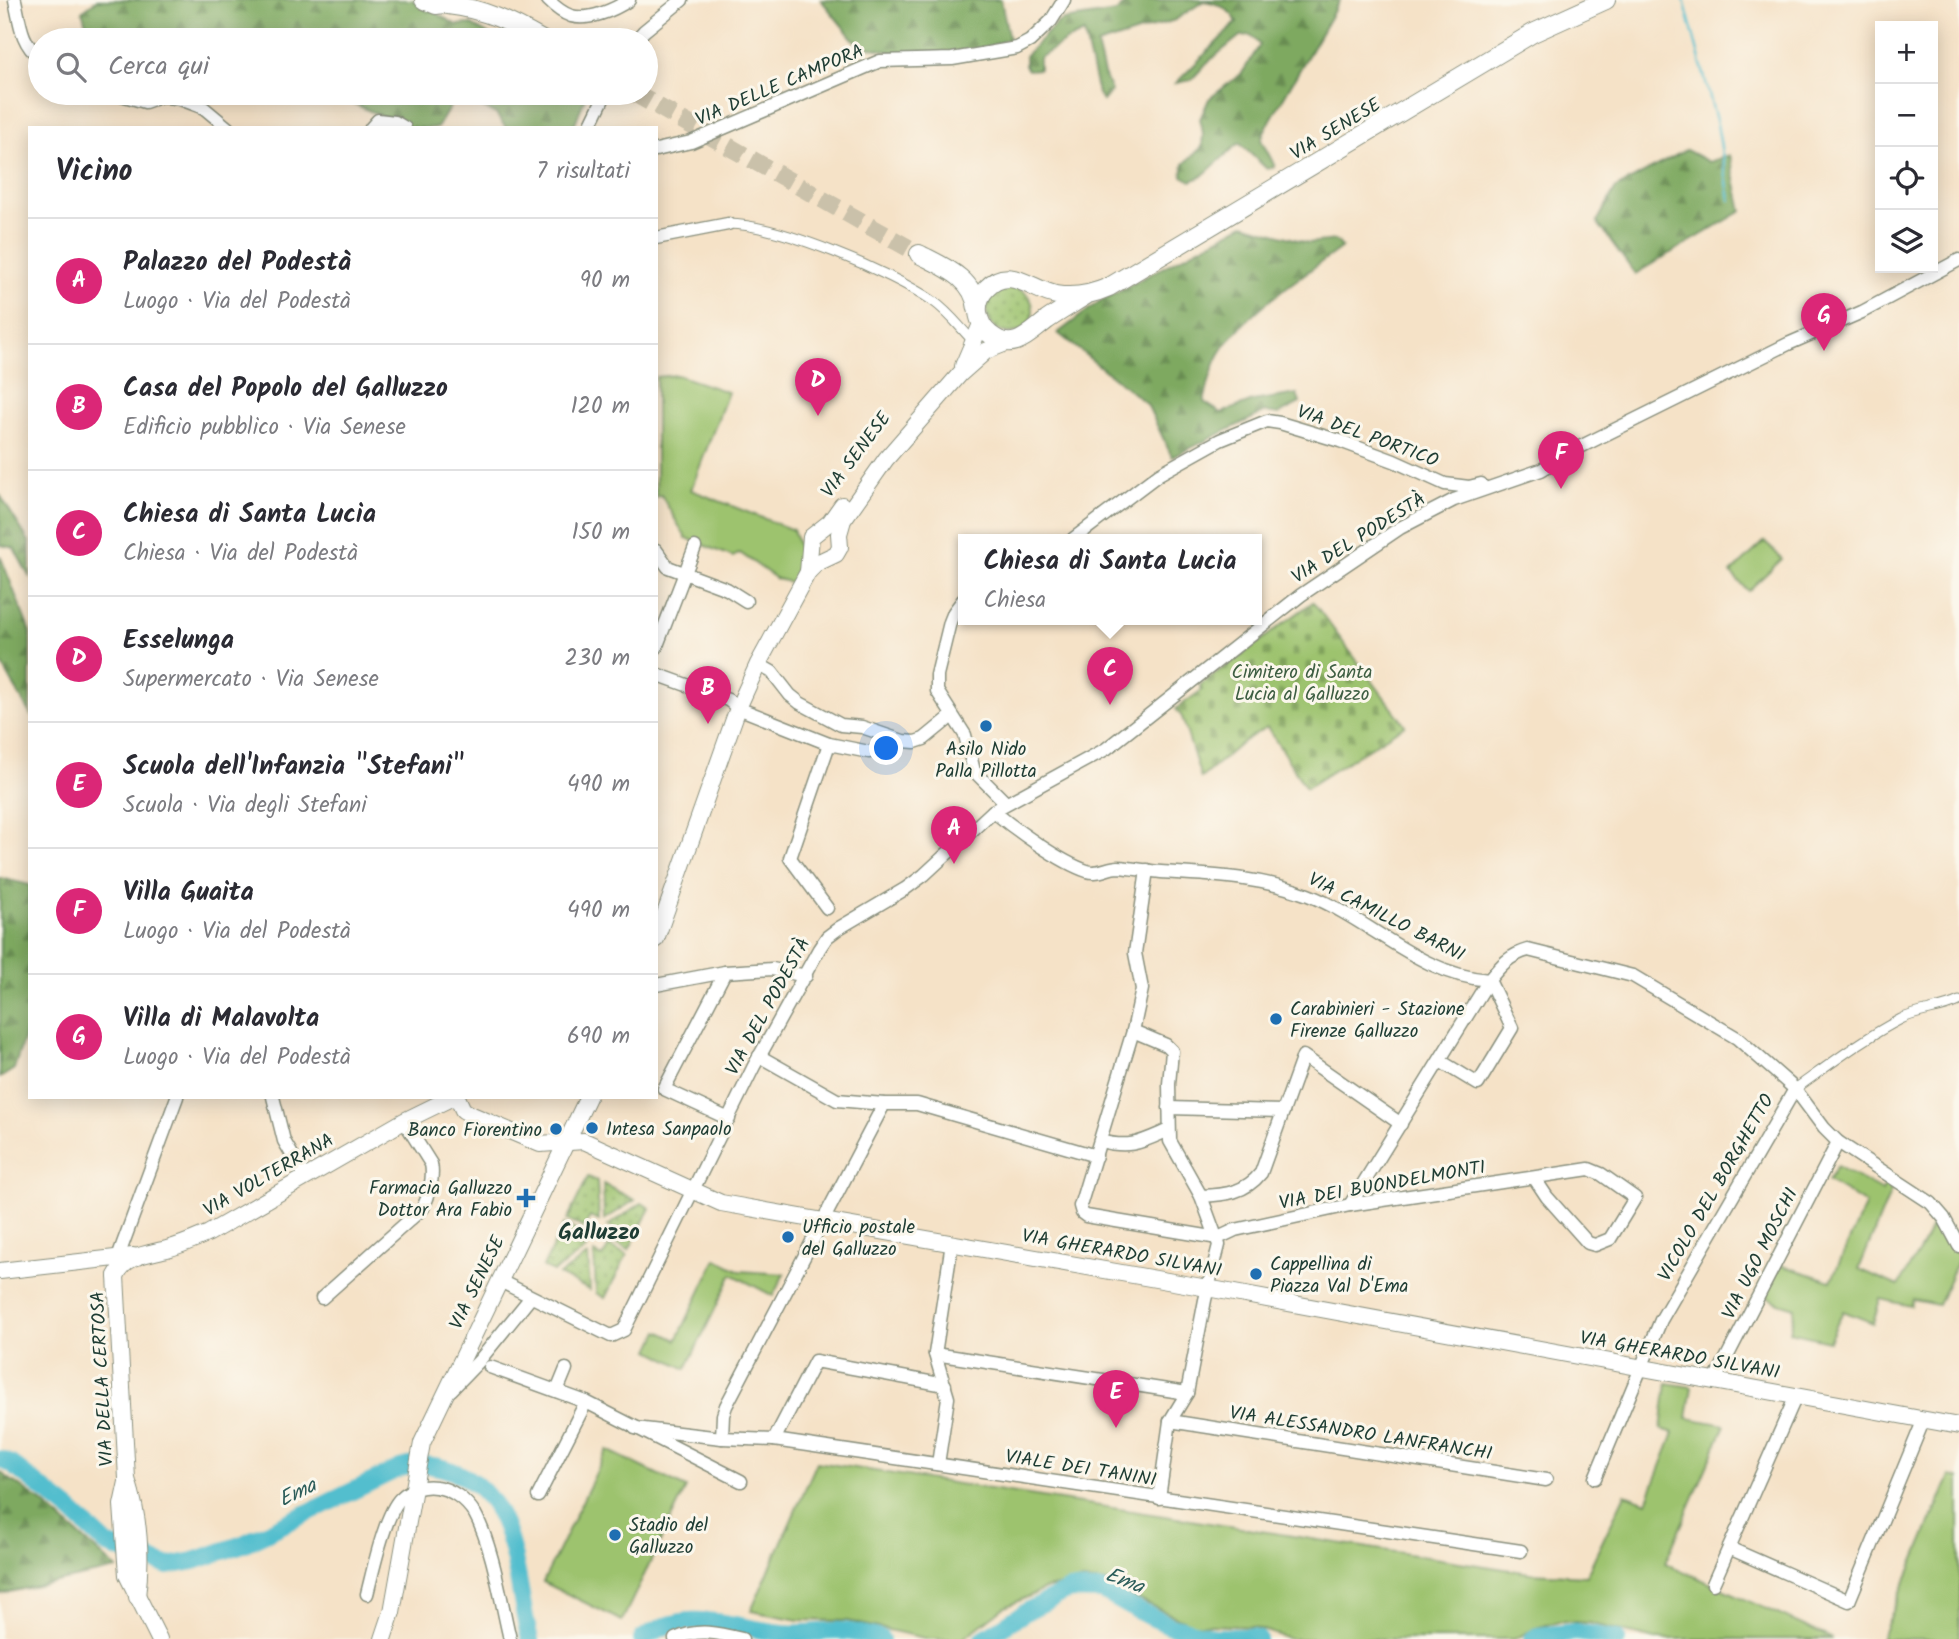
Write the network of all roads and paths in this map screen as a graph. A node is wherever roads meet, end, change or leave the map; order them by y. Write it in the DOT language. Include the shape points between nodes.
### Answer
graph roads {
  1 [pos="15,0"];
  2 [pos="424,0"];
  3 [pos="487,0"];
  4 [pos="548,0"];
  5 [pos="629,0"];
  6 [pos="681,0"];
  7 [pos="1064,0"];
  8 [pos="1606,0"];
  9 [pos="455,3"];
  10 [pos="510,22"];
  11 [pos="521,28"];
  12 [pos="648,28"];
  13 [pos="28,47"];
  14 [pos="196,105"];
  15 [pos="600,105"];
  16 [pos="226,126"];
  17 [pos="373,126"];
  18 [pos="402,126"];
  19 [pos="590,126"];
  20 [pos="658,150"];
  21 [pos="728,224"];
  22 [pos="658,238"];
  23 [pos="919,254"];
  24 [pos="1959,260"];
  25 [pos="953,272"];
  26 [pos="1019,280"];
  27 [pos="1088,294"];
  28 [pos="979,318"];
  29 [pos="1034,332"];
  30 [pos="975,343"];
  31 [pos="1006,343"];
  32 [pos="957,377"];
  33 [pos="1515,480"];
  34 [pos="823,528"];
  35 [pos="1080,534"];
  36 [pos="839,538"];
  37 [pos="695,547"];
  38 [pos="810,549"];
  39 [pos="658,553"];
  40 [pos="824,560"];
  41 [pos="808,572"];
  42 [pos="685,574"];
  43 [pos="746,601"];
  44 [pos="958,606"];
  45 [pos="658,643"];
  46 [pos="758,664"];
  47 [pos="658,675"];
  48 [pos="738,708"];
  49 [pos="953,716"];
  50 [pos="829,744"];
  51 [pos="869,752"];
  52 [pos="1006,803"];
  53 [pos="993,811"];
  54 [pos="1147,870"];
  55 [pos="827,908"];
  56 [pos="658,933"];
  57 [pos="725,972"];
  58 [pos="806,976"];
  59 [pos="1489,980"];
  60 [pos="658,985"];
  61 [pos="1959,1001"];
  62 [pos="1133,1031"];
  63 [pos="759,1056"];
  64 [pos="1440,1061"];
  65 [pos="1795,1089"];
  66 [pos="176,1099"];
  67 [pos="274,1099"];
  68 [pos="451,1099"];
  69 [pos="456,1099"];
  70 [pos="587,1099"];
  71 [pos="884,1104"];
  72 [pos="1169,1108"];
  73 [pos="1283,1111"];
  74 [pos="729,1119"];
  75 [pos="404,1121"];
  76 [pos="1401,1124"];
  77 [pos="1169,1130"];
  78 [pos="1100,1141"];
  79 [pos="567,1142"];
  80 [pos="1838,1142"];
  81 [pos="1096,1156"];
  82 [pos="305,1177"];
  83 [pos="1535,1179"];
  84 [pos="692,1192"];
  85 [pos="1201,1196"];
  86 [pos="1350,1205"];
  87 [pos="822,1222"];
  88 [pos="1218,1238"];
  89 [pos="952,1243"];
  90 [pos="1959,1245"];
  91 [pos="109,1265"];
  92 [pos="0,1271"];
  93 [pos="500,1281"];
  94 [pos="1209,1289"];
  95 [pos="531,1297"];
  96 [pos="322,1298"];
  97 [pos="935,1354"];
  98 [pos="484,1364"];
  99 [pos="1641,1368"];
  100 [pos="566,1369"];
  101 [pos="1714,1382"];
  102 [pos="945,1385"];
  103 [pos="558,1391"];
  104 [pos="1187,1393"];
  105 [pos="1796,1396"];
  106 [pos="443,1398"];
  107 [pos="586,1402"];
  108 [pos="1924,1419"];
  109 [pos="1170,1421"];
  110 [pos="1959,1426"];
  111 [pos="635,1428"];
  112 [pos="722,1438"];
  113 [pos="774,1440"];
  114 [pos="938,1464"];
  115 [pos="1595,1478"];
  116 [pos="1546,1480"];
  117 [pos="741,1481"];
  118 [pos="415,1483"];
  119 [pos="538,1496"];
  120 [pos="1159,1498"];
  121 [pos="1729,1548"];
  122 [pos="1521,1551"];
  123 [pos="1713,1584"];
  124 [pos="367,1594"];
  125 [pos="159,1639"];
  126 [pos="383,1639"];
  127 [pos="510,1639"];
  128 [pos="675,1639"];
  129 [pos="741,1639"];
  1 -- 13 [label="street"];
  2 -- 9 [label="main road" via="436,5"];
  3 -- 10 [label="main road"];
  4 -- 5 [label="street" via="570,16 581,17 617,8"];
  6 -- 12 [label="street"];
  7 -- 20 [label="street, VIA DELLE CAMPORA" via="1044,28 1017,48 952,59 880,61 691,142"];
  8 -- 27 [label="main road, VIA SENESE" via="1533,33 1121,280"];
  9 -- 10 [label="main road"];
  10 -- 11 [label="main road"];
  14 -- 16 [label="street"];
  15 -- 19 [label="street"];
  17 -- 18 [label="street" via="379,120"];
  21 -- 22 [label="street"];
  21 -- 30 [label="street" via="747,224 785,236 912,288 947,313"];
  23 -- 25 [label="main road"];
  24 -- 33 [label="street, VIA DEL PODESTÀ" via="1862,312"];
  25 -- 26 [label="main road"];
  25 -- 28 [label="main road" via="969,287"];
  26 -- 27 [label="main road, VIA SENESE" via="1058,295"];
  26 -- 28 [label="main road, VIA SENESE" via="993,282 985,289"];
  26 -- 29 [label="main road" via="1038,294 1042,307"];
  27 -- 29 [label="main road, VIA SENESE"];
  28 -- 30 [label="main road, VIA SENESE"];
  28 -- 31 [label="main road" via="990,335"];
  29 -- 31 [label="main road, VIA SENESE"];
  30 -- 32 [label="main road, VIA SENESE"];
  31 -- 32 [label="main road, VIA SENESE" via="986,351"];
  32 -- 34 [label="main road, VIA SENESE" via="893,435"];
  32 -- 36 [label="main road, VIA SENESE" via="886,460 843,520"];
  33 -- 35 [label="street, VIA DEL PORTICO" via="1469,487 1446,485 1340,441 1267,421 1220,440 1159,474"];
  33 -- 52 [label="street, VIA DEL PODESTÀ" via="1454,500 1399,528 1301,595 1106,749"];
  34 -- 36 [label="main road, VIA SENESE"];
  34 -- 38 [label="main road, VIA SENESE" via="813,534"];
  36 -- 40 [label="main road, VIA SENESE" via="836,554"];
  37 -- 42 [label="street"];
  38 -- 40 [label="main road"];
  38 -- 41 [label="main road, VIA SENESE"];
  39 -- 42 [label="street" via="668,567"];
  40 -- 41 [label="main road, VIA SENESE"];
  41 -- 46 [label="main road, VIA SENESE"];
  42 -- 43 [label="street"];
  42 -- 45 [label="street"];
  44 -- 49 [label="street" via="937,675 939,697"];
  46 -- 48 [label="main road, VIA SENESE"];
  46 -- 49 [label="street" via="772,672 800,703 841,725 915,742"];
  47 -- 48 [label="street" via="728,700"];
  48 -- 50 [label="street"];
  48 -- 56 [label="main road, VIA SENESE"];
  49 -- 52 [label="street" via="965,735 974,771"];
  50 -- 51 [label="street"];
  50 -- 55 [label="street" via="790,858"];
  52 -- 53 [label="street, VIA DEL PODESTÀ"];
  53 -- 54 [label="street, VIA CAMILLO BARNI" via="1017,831 1090,872 1118,867"];
  53 -- 58 [label="street, VIA DEL PODESTÀ" via="924,875 827,937"];
  54 -- 59 [label="street, VIA CAMILLO BARNI" via="1213,874 1309,895 1435,967 1469,979"];
  54 -- 62 [label="street" via="1135,953 1142,989"];
  57 -- 58 [label="street" via="772,969"];
  57 -- 60 [label="street"];
  57 -- 74 [label="street" via="664,1089"];
  58 -- 63 [label="street, VIA DEL PODESTÀ"];
  59 -- 64 [label="street"];
  59 -- 64 [label="street" via="1512,1028 1478,1084"];
  59 -- 65 [label="street" via="1504,961 1528,950 1633,976 1737,1038"];
  61 -- 65 [label="street, VICOLO DEL BORGHETTO" via="1904,1018"];
  62 -- 72 [label="street" via="1172,1051"];
  62 -- 78 [label="street"];
  63 -- 71 [label="street" via="837,1100"];
  63 -- 74 [label="street, VIA DEL PODESTÀ"];
  64 -- 76 [label="street"];
  65 -- 80 [label="street"];
  65 -- 99 [label="street, VICOLO DEL BORGHETTO" via="1661,1320"];
  66 -- 91 [label="street"];
  67 -- 82 [label="street" via="284,1141"];
  68 -- 75 [label="main road, VIA VOLTERRANA"];
  69 -- 79 [label="main road, VIA GHERARDO SILVANI" via="470,1114 530,1141"];
  70 -- 79 [label="main road, VIA SENESE"];
  71 -- 81 [label="street" via="917,1104"];
  71 -- 87 [label="street"];
  72 -- 73 [label="street"];
  72 -- 77 [label="street"];
  73 -- 76 [label="street" via="1303,1056"];
  73 -- 85 [label="street" via="1261,1173 1248,1186 1228,1194"];
  74 -- 84 [label="street, VIA DEL PODESTÀ"];
  75 -- 82 [label="main road, VIA VOLTERRANA"];
  75 -- 96 [label="street" via="431,1164 426,1202"];
  76 -- 86 [label="street"];
  77 -- 78 [label="street" via="1134,1146"];
  77 -- 85 [label="street" via="1170,1141"];
  78 -- 81 [label="street"];
  79 -- 84 [label="main road, VIA GHERARDO SILVANI" via="592,1145"];
  79 -- 93 [label="main road, VIA SENESE"];
  80 -- 90 [label="street" via="1931,1203"];
  80 -- 101 [label="street, VIA UGO MOSCHI"];
  81 -- 88 [label="street" via="1080,1206 1086,1216"];
  82 -- 91 [label="main road, VIA VOLTERRANA" via="209,1233"];
  83 -- 83 [label="street, VIA DEI BUONDELMONTI" via="1589,1169 1635,1198 1610,1239 1595,1245 1547,1198"];
  83 -- 86 [label="street, VIA DEI BUONDELMONTI"];
  84 -- 87 [label="main road, VIA GHERARDO SILVANI" via="721,1203"];
  84 -- 95 [label="street, VIA DEL PODESTÀ" via="624,1329 611,1336"];
  85 -- 88 [label="street"];
  86 -- 88 [label="street, VIA DEI BUONDELMONTI" via="1235,1230"];
  87 -- 89 [label="main road, VIA GHERARDO SILVANI"];
  87 -- 112 [label="street" via="726,1406"];
  88 -- 94 [label="street"];
  89 -- 94 [label="main road, VIA GHERARDO SILVANI"];
  89 -- 97 [label="street"];
  91 -- 92 [label="main road"];
  91 -- 125 [label="main road, VIA DELLA CERTOSA" via="133,1575 137,1597"];
  93 -- 95 [label="street"];
  93 -- 106 [label="main road, VIA SENESE"];
  94 -- 99 [label="main road, VIA GHERARDO SILVANI"];
  94 -- 104 [label="street"];
  95 -- 98 [label="street"];
  97 -- 102 [label="street"];
  97 -- 104 [label="street"];
  98 -- 103 [label="street"];
  98 -- 106 [label="street"];
  99 -- 101 [label="main road, VIA GHERARDO SILVANI"];
  99 -- 115 [label="street, VICOLO DEL BORGHETTO"];
  100 -- 103 [label="street"];
  101 -- 105 [label="main road, VIA GHERARDO SILVANI"];
  102 -- 113 [label="street" via="815,1361"];
  102 -- 114 [label="street" via="948,1398"];
  103 -- 107 [label="street"];
  104 -- 109 [label="street"];
  105 -- 108 [label="main road, VIA GHERARDO SILVANI"];
  105 -- 121 [label="street"];
  106 -- 118 [label="main road, VIA SENESE" via="421,1449"];
  107 -- 111 [label="street"];
  107 -- 119 [label="street"];
  108 -- 110 [label="main road, VIA GHERARDO SILVANI"];
  108 -- 121 [label="street" via="1849,1601"];
  109 -- 116 [label="street, VIA ALESSANDRO LANFRANCHI"];
  109 -- 120 [label="street"];
  111 -- 112 [label="street, VIALE DEI TANINI"];
  111 -- 117 [label="street"];
  112 -- 113 [label="street, VIALE DEI TANINI"];
  113 -- 114 [label="street, VIALE DEI TANINI"];
  114 -- 120 [label="street, VIALE DEI TANINI"];
  118 -- 124 [label="street" via="393,1509"];
  118 -- 126 [label="main road, VIA SENESE" via="395,1601"];
  118 -- 127 [label="street" via="447,1490 470,1507 488,1550"];
  120 -- 122 [label="street, VIALE DEI TANINI"];
  121 -- 123 [label="street"];
  128 -- 129 [label="street" via="710,1632"];
}
